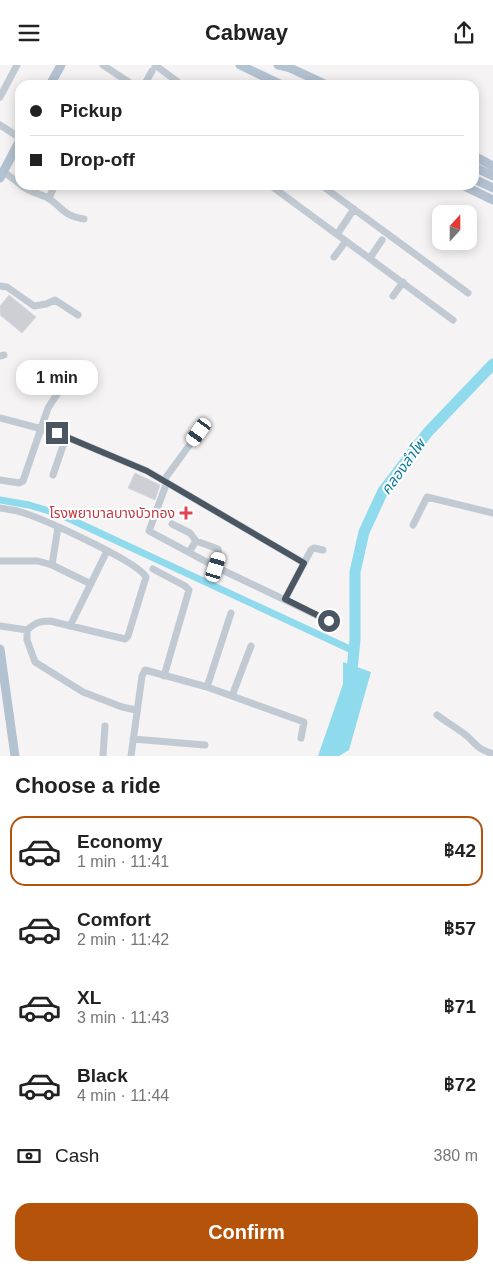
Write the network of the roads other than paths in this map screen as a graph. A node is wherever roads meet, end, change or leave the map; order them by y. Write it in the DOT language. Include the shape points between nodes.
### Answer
graph roads {
  1 [pos="17,65"];
  2 [pos="61,65"];
  3 [pos="104,65"];
  4 [pos="240,65"];
  5 [pos="276,65"];
  6 [pos="153,68"];
  7 [pos="53,80"];
  8 [pos="126,80"];
  9 [pos="147,80"];
  10 [pos="173,80"];
  11 [pos="269,80"];
  12 [pos="304,80"];
  13 [pos="316,80"];
  14 [pos="0,97"];
  15 [pos="0,125"];
  16 [pos="15,136"];
  17 [pos="15,149"];
  18 [pos="479,158"];
  19 [pos="493,165"];
  20 [pos="479,170"];
  21 [pos="2,175"];
  22 [pos="493,177"];
  23 [pos="479,181"];
  24 [pos="15,182"];
  25 [pos="493,188"];
  26 [pos="28,190"];
  27 [pos="53,190"];
  28 [pos="277,190"];
  29 [pos="328,190"];
  30 [pos="473,190"];
  31 [pos="49,198"];
  32 [pos="493,199"];
  33 [pos="354,209"];
  34 [pos="84,219"];
  35 [pos="338,233"];
  36 [pos="382,240"];
  37 [pos="346,241"];
  38 [pos="334,257"];
  39 [pos="370,258"];
  40 [pos="402,282"];
  41 [pos="0,286"];
  42 [pos="468,293"];
  43 [pos="393,296"];
  44 [pos="78,315"];
  45 [pos="453,319"];
  46 [pos="69,376"];
  47 [pos="0,418"];
  48 [pos="40,429"];
  49 [pos="199,432"];
  50 [pos="66,437"];
  51 [pos="53,475"];
  52 [pos="0,480"];
  53 [pos="166,481"];
  54 [pos="0,508"];
  55 [pos="493,513"];
  56 [pos="172,524"];
  57 [pos="413,525"];
  58 [pos="58,527"];
  59 [pos="196,541"];
  60 [pos="323,550"];
  61 [pos="107,551"];
  62 [pos="189,553"];
  63 [pos="0,561"];
  64 [pos="304,563"];
  65 [pos="52,565"];
  66 [pos="216,567"];
  67 [pos="153,569"];
  68 [pos="91,583"];
  69 [pos="285,599"];
  70 [pos="230,613"];
  71 [pos="329,621"];
  72 [pos="0,626"];
  73 [pos="70,626"];
  74 [pos="27,630"];
  75 [pos="251,646"];
  76 [pos="0,649"];
  77 [pos="2,674"];
  78 [pos="164,675"];
  79 [pos="207,687"];
  80 [pos="232,696"];
  81 [pos="136,710"];
  82 [pos="437,715"];
  83 [pos="105,726"];
  84 [pos="301,738"];
  85 [pos="133,739"];
  86 [pos="204,745"];
  87 [pos="493,753"];
  88 [pos="15,756"];
  89 [pos="104,756"];
  90 [pos="131,756"];
  1 -- 14 [label="street"];
  2 -- 7 [label="main road"];
  3 -- 8 [label="street"];
  4 -- 11 [label="main road"];
  5 -- 12 [label="main road"];
  5 -- 13 [label="main road"];
  6 -- 9 [label="street"];
  6 -- 10 [label="street"];
  15 -- 16 [label="street"];
  17 -- 21 [label="main road"];
  18 -- 19 [label="main road"];
  20 -- 22 [label="main road"];
  21 -- 24 [label="street"];
  23 -- 25 [label="main road"];
  26 -- 31 [label="street"];
  27 -- 31 [label="street"];
  28 -- 35 [label="street"];
  29 -- 33 [label="street"];
  30 -- 32 [label="main road"];
  31 -- 34 [label="street" via="72,217"];
  33 -- 35 [label="street"];
  33 -- 42 [label="street"];
  35 -- 37 [label="street"];
  36 -- 39 [label="street"];
  37 -- 38 [label="street"];
  37 -- 39 [label="street"];
  39 -- 40 [label="street"];
  40 -- 43 [label="street"];
  40 -- 45 [label="street"];
  41 -- 44 [label="street" via="7,287 34,306 55,300"];
  46 -- 48 [label="street" via="48,408"];
  47 -- 48 [label="street"];
  48 -- 50 [label="street"];
  48 -- 52 [label="street" via="23,481"];
  49 -- 53 [label="street"];
  50 -- 51 [label="street"];
  50 -- 53 [label="street"];
  53 -- 62 [label="street" via="150,531"];
  53 -- 64 [label="street"];
  54 -- 58 [label="street" via="25,513"];
  55 -- 57 [label="street" via="427,497"];
  56 -- 59 [label="street" via="190,533"];
  58 -- 61 [label="street"];
  58 -- 65 [label="street"];
  59 -- 62 [label="street"];
  59 -- 66 [label="street" via="218,549 220,555"];
  60 -- 64 [label="street" via="313,548"];
  61 -- 68 [label="street"];
  61 -- 73 [label="street" via="135,566 146,577 128,636 123,640"];
  62 -- 66 [label="street"];
  63 -- 65 [label="street" via="29,560"];
  64 -- 69 [label="street"];
  65 -- 68 [label="street"];
  66 -- 69 [label="street"];
  67 -- 78 [label="street" via="189,590"];
  68 -- 73 [label="street"];
  69 -- 71 [label="street"];
  70 -- 79 [label="street"];
  72 -- 74 [label="street"];
  73 -- 74 [label="street" via="42,621"];
  74 -- 81 [label="street" via="35,662 83,693"];
  75 -- 80 [label="street"];
  76 -- 77 [label="main road"];
  77 -- 88 [label="main road"];
  78 -- 79 [label="street"];
  78 -- 81 [label="street" via="146,670 143,673"];
  79 -- 80 [label="street"];
  80 -- 84 [label="street" via="304,722"];
  81 -- 85 [label="street"];
  82 -- 87 [label="street" via="480,749"];
  83 -- 89 [label="street"];
  85 -- 86 [label="street"];
  85 -- 90 [label="street"];
}
